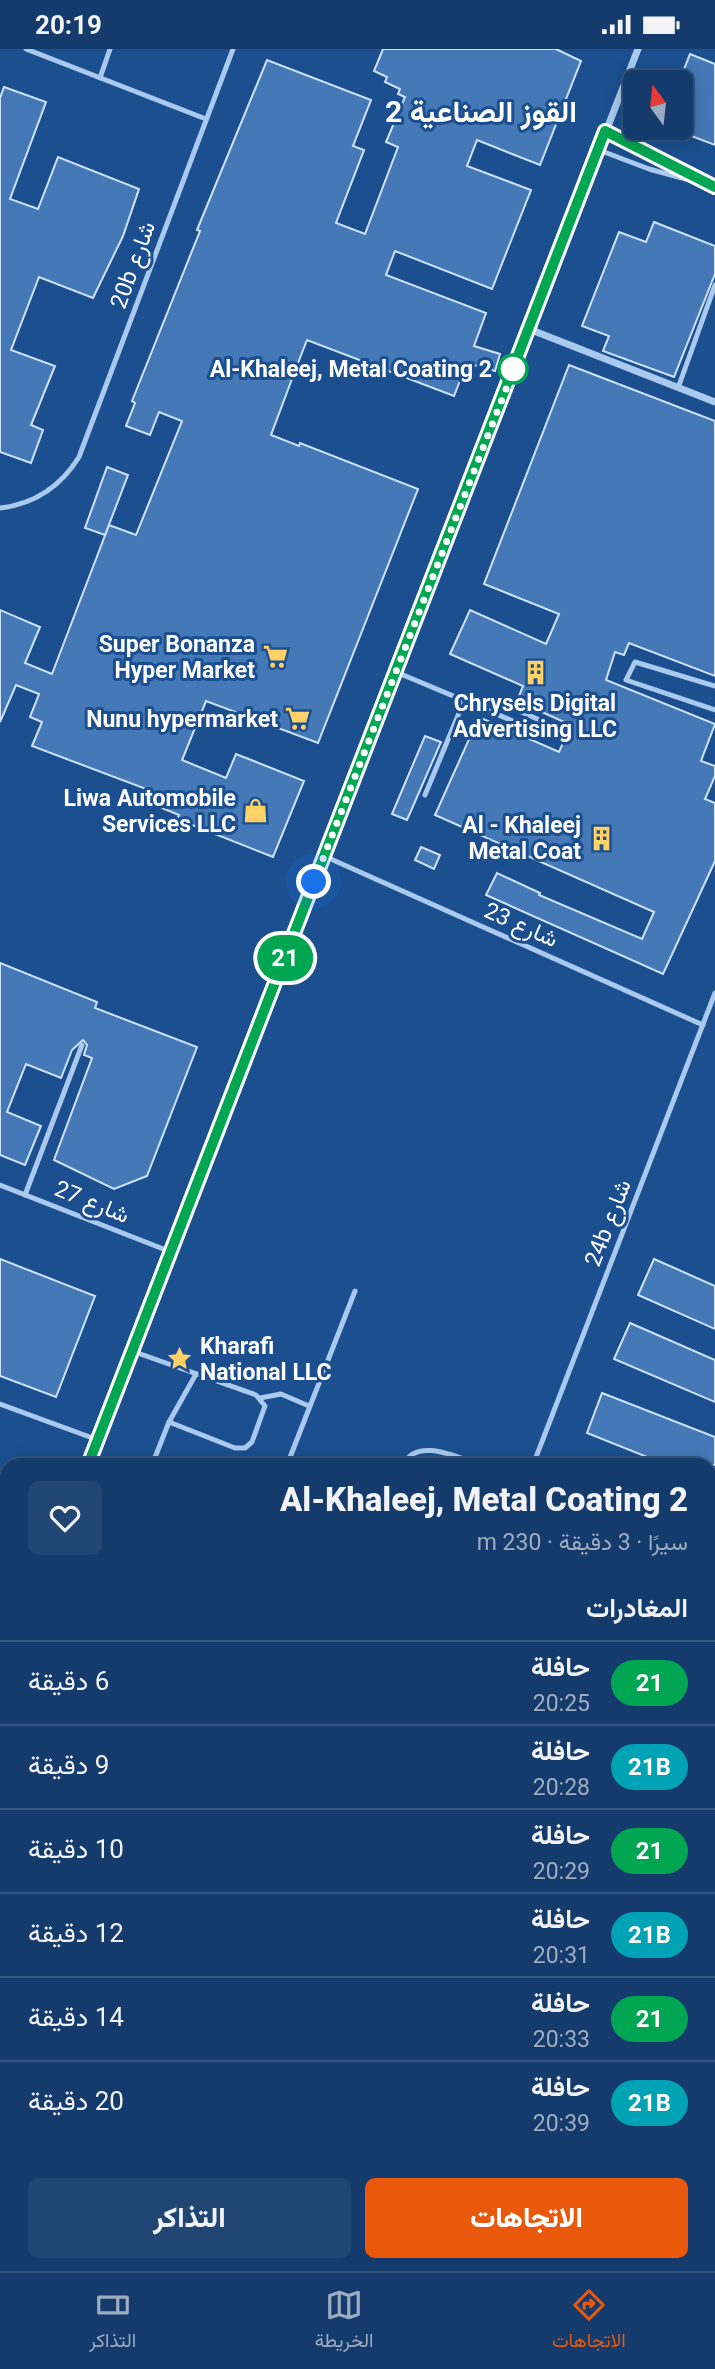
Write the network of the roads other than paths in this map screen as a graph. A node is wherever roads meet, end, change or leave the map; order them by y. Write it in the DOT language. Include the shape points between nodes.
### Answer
graph roads {
  1 [pos="26,49"];
  2 [pos="110,49"];
  3 [pos="233,49"];
  4 [pos="638,49"];
  5 [pos="100,78"];
  6 [pos="206,119"];
  7 [pos="605,131"];
  8 [pos="599,150"];
  9 [pos="701,181"];
  10 [pos="715,187"];
  11 [pos="715,285"];
  12 [pos="529,329"];
  13 [pos="678,388"];
  14 [pos="715,403"];
  15 [pos="0,508"];
  16 [pos="396,672"];
  17 [pos="715,687"];
  18 [pos="467,702"];
  19 [pos="715,711"];
  20 [pos="544,722"];
  21 [pos="539,732"];
  22 [pos="425,795"];
  23 [pos="324,856"];
  24 [pos="715,993"];
  25 [pos="703,1025"];
  26 [pos="82,1045"];
  27 [pos="0,1185"];
  28 [pos="25,1195"];
  29 [pos="171,1252"];
  30 [pos="355,1291"];
  31 [pos="132,1351"];
  32 [pos="196,1374"];
  33 [pos="260,1398"];
  34 [pos="0,1404"];
  35 [pos="309,1406"];
  36 [pos="169,1422"];
  37 [pos="98,1440"];
  38 [pos="91,1458"];
  39 [pos="155,1458"];
  40 [pos="289,1458"];
  41 [pos="409,1458"];
  42 [pos="456,1458"];
  43 [pos="536,1458"];
  1 -- 5 [label="lane"];
  2 -- 5 [label="lane"];
  3 -- 6 [label="lane, 20b شارع"];
  4 -- 7 [label="street"];
  5 -- 6 [label="lane"];
  6 -- 15 [label="lane, 20b شارع" via="85,445 72,468 54,486 33,500"];
  7 -- 8 [label="street"];
  7 -- 9 [label="lane"];
  8 -- 9 [label="lane" via="649,169"];
  8 -- 12 [label="street"];
  9 -- 10 [label="lane"];
  11 -- 13 [label="lane"];
  12 -- 13 [label="street"];
  12 -- 16 [label="street"];
  13 -- 14 [label="street"];
  16 -- 18 [label="lane"];
  16 -- 23 [label="street"];
  17 -- 19 [label="lane" via="635,662 626,680"];
  18 -- 20 [label="lane" via="492,699"];
  18 -- 21 [label="lane"];
  18 -- 22 [label="lane"];
  23 -- 25 [label="lane, شارع 23"];
  23 -- 29 [label="street"];
  24 -- 25 [label="lane, 24b شارع"];
  25 -- 43 [label="lane, 24b شارع"];
  26 -- 28 [label="lane"];
  27 -- 28 [label="lane, شارع 27"];
  28 -- 29 [label="lane, شارع 27"];
  29 -- 31 [label="street"];
  30 -- 35 [label="lane"];
  31 -- 32 [label="lane"];
  31 -- 37 [label="street"];
  32 -- 33 [label="lane"];
  32 -- 36 [label="lane"];
  33 -- 35 [label="lane" via="281,1394"];
  33 -- 36 [label="lane" via="265,1411 245,1448"];
  34 -- 37 [label="lane"];
  35 -- 40 [label="lane"];
  36 -- 39 [label="lane"];
  37 -- 38 [label="street"];
  41 -- 42 [label="lane" via="425,1449"];
}
